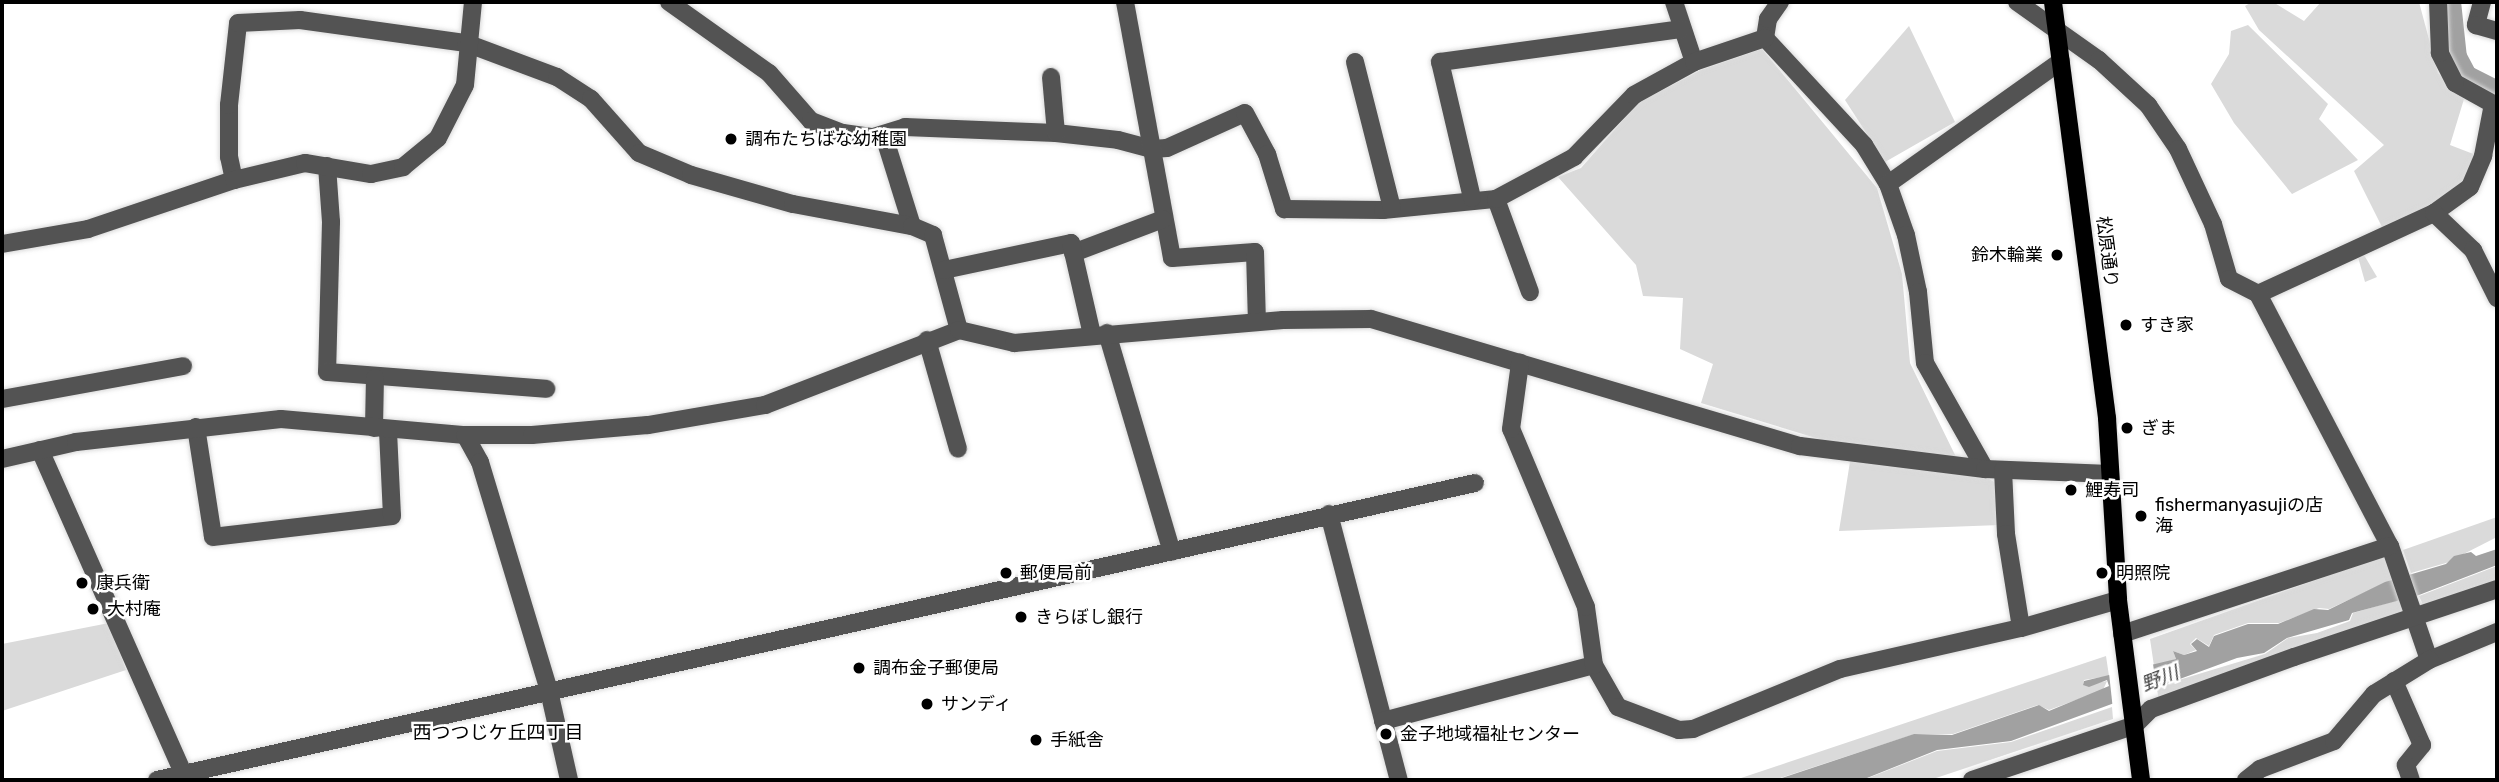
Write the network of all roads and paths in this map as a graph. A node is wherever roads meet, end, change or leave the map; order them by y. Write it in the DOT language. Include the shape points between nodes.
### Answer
graph roads {
  1 [pos="473,2"];
  2 [pos="669,2"];
  3 [pos="1125,2"];
  4 [pos="1674,2"];
  5 [pos="1780,2"];
  6 [pos="2017,2"];
  7 [pos="2053,2"];
  8 [pos="2438,2"];
  9 [pos="2482,2"];
  10 [pos="1681,29"];
  11 [pos="2497,31"];
  12 [pos="2057,33"];
  13 [pos="1765,38"];
  14 [pos="466,43"];
  15 [pos="2061,61"];
  16 [pos="1355,62"];
  17 [pos="1695,62"];
  18 [pos="1051,77"];
  19 [pos="1056,133"];
  20 [pos="884,136"];
  21 [pos="1152,149"];
  22 [pos="327,166"];
  23 [pos="234,180"];
  24 [pos="1888,184"];
  25 [pos="1472,198"];
  26 [pos="1496,198"];
  27 [pos="1392,208"];
  28 [pos="2434,213"];
  29 [pos="1163,219"];
  30 [pos="912,226"];
  31 [pos="2,244"];
  32 [pos="1073,253"];
  33 [pos="944,270"];
  34 [pos="1530,292"];
  35 [pos="2258,294"];
  36 [pos="2497,298"];
  37 [pos="1257,322"];
  38 [pos="959,330"];
  39 [pos="1100,334"];
  40 [pos="928,340"];
  41 [pos="1520,363"];
  42 [pos="183,366"];
  43 [pos="376,378"];
  44 [pos="546,389"];
  45 [pos="2,400"];
  46 [pos="196,427"];
  47 [pos="381,429"];
  48 [pos="465,435"];
  49 [pos="958,449"];
  50 [pos="40,450"];
  51 [pos="2,459"];
  52 [pos="1984,469"];
  53 [pos="2003,470"];
  54 [pos="2110,474"];
  55 [pos="1475,483"];
  56 [pos="1329,514"];
  57 [pos="2390,548"];
  58 [pos="1172,552"];
  59 [pos="2497,589"];
  60 [pos="2118,600"];
  61 [pos="2413,615"];
  62 [pos="2021,628"];
  63 [pos="2497,632"];
  64 [pos="2123,639"];
  65 [pos="2429,660"];
  66 [pos="1594,665"];
  67 [pos="2394,681"];
  68 [pos="549,691"];
  69 [pos="2134,717"];
  70 [pos="1383,721"];
  71 [pos="185,777"];
  72 [pos="157,780"];
  73 [pos="569,780"];
  74 [pos="1399,780"];
  75 [pos="1972,780"];
  76 [pos="2141,780"];
  77 [pos="2246,780"];
  78 [pos="2411,780"];
  1 -- 14 [label="street"];
  2 -- 20 [label="street" via="769,73 811,121 843,133"];
  3 -- 21 [label="street"];
  4 -- 10 [label="street"];
  5 -- 13 [label="street" via="1768,19"];
  6 -- 12 [label="street"];
  7 -- 12 [label="main road, 松原通り"];
  8 -- 28 [label="street" via="2440,54 2455,83 2493,104 2483,156 2469,187"];
  9 -- 11 [label="street" via="2476,25"];
  10 -- 17 [label="street"];
  10 -- 25 [label="street" via="1440,62"];
  12 -- 15 [label="main road, 松原通り"];
  12 -- 35 [label="street" via="2099,60 2148,105 2178,149 2213,224 2229,279"];
  13 -- 17 [label="street"];
  13 -- 24 [label="street" via="1864,145"];
  14 -- 22 [label="street" via="465,85 438,138 422,154 386,173"];
  14 -- 23 [label="street" via="300,20 238,23 229,105"];
  14 -- 30 [label="street" via="557,77 591,99 639,153 691,175 793,204"];
  15 -- 24 [label="street"];
  15 -- 54 [label="main road, 松原通り"];
  16 -- 27 [label="street" via="1354,88"];
  17 -- 26 [label="street" via="1634,95 1574,158"];
  18 -- 19 [label="street"];
  19 -- 20 [label="street" via="905,127"];
  19 -- 21 [label="street"];
  20 -- 30 [label="street"];
  21 -- 27 [label="street" via="1167,148 1245,113 1267,155 1284,209"];
  21 -- 29 [label="street"];
  22 -- 23 [label="street" via="305,163"];
  22 -- 43 [label="street" via="331,222 327,372"];
  23 -- 31 [label="street" via="88,229"];
  24 -- 52 [label="street" via="1906,235 1918,292 1925,363"];
  25 -- 26 [label="street"];
  25 -- 27 [label="street"];
  26 -- 34 [label="street"];
  28 -- 35 [label="street"];
  28 -- 36 [label="street" via="2473,250"];
  29 -- 32 [label="street"];
  29 -- 37 [label="street" via="1172,258 1255,252"];
  30 -- 33 [label="street" via="933,235"];
  32 -- 33 [label="street" via="1070,243"];
  32 -- 39 [label="street"];
  33 -- 38 [label="street"];
  35 -- 57 [label="street"];
  37 -- 39 [label="street"];
  37 -- 41 [label="street" via="1371,319"];
  38 -- 39 [label="street" via="1014,344"];
  38 -- 40 [label="street"];
  39 -- 58 [label="street"];
  40 -- 48 [label="street" via="831,382 717,415 532,435"];
  40 -- 49 [label="street"];
  41 -- 52 [label="street" via="1800,446"];
  41 -- 66 [label="street" via="1511,429 1586,607"];
  42 -- 45 [label="street"];
  43 -- 44 [label="street"];
  43 -- 47 [label="street"];
  46 -- 47 [label="street" via="281,419"];
  46 -- 47 [label="street" via="213,537 391,516"];
  46 -- 50 [label="street"];
  47 -- 48 [label="street"];
  48 -- 68 [label="street" via="480,462"];
  50 -- 51 [label="street"];
  50 -- 71 [label="street"];
  52 -- 53 [label="street"];
  53 -- 54 [label="street"];
  53 -- 62 [label="street" via="2006,534"];
  54 -- 60 [label="main road, 松原通り"];
  55 -- 56 [label="street"];
  56 -- 58 [label="street"];
  56 -- 70 [label="street"];
  57 -- 61 [label="street"];
  57 -- 64 [label="street"];
  58 -- 68 [label="street"];
  59 -- 61 [label="street"];
  60 -- 62 [label="street"];
  60 -- 64 [label="main road, 松原通り"];
  61 -- 65 [label="street"];
  61 -- 69 [label="street"];
  62 -- 66 [label="street" via="1840,669 1693,729 1679,730 1618,707"];
  63 -- 65 [label="street"];
  64 -- 69 [label="main road, 松原通り"];
  65 -- 67 [label="street"];
  66 -- 70 [label="street"];
  67 -- 77 [label="street" via="2374,694 2334,741 2260,769"];
  67 -- 78 [label="street" via="2422,745 2406,765"];
  68 -- 71 [label="street"];
  68 -- 73 [label="street"];
  69 -- 75 [label="street"];
  69 -- 76 [label="main road"];
  70 -- 74 [label="street"];
  71 -- 72 [label="street"];
}
